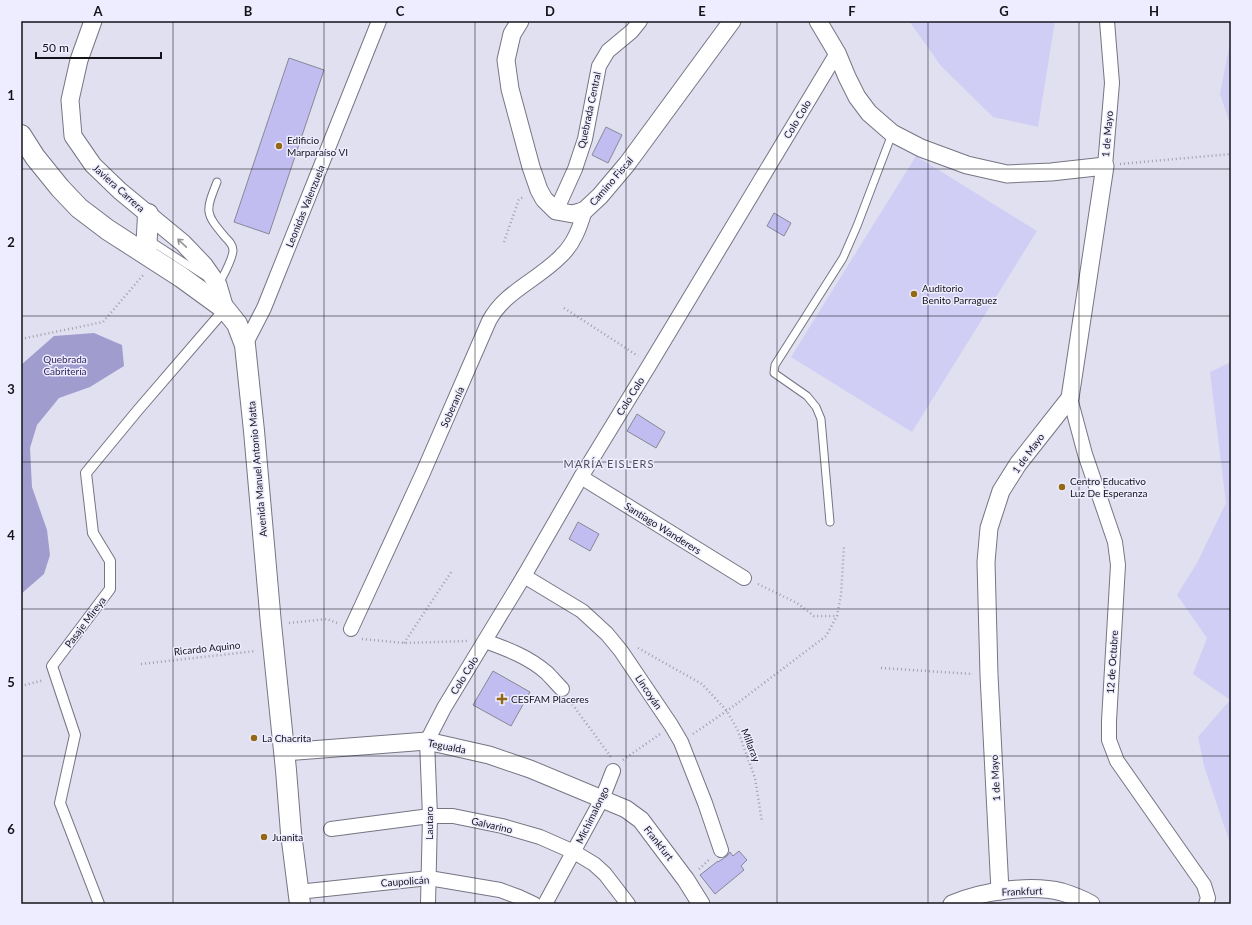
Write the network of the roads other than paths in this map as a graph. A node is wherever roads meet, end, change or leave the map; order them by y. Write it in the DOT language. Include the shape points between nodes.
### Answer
graph roads {
  1 [pos="93,21"];
  2 [pos="380,21"];
  3 [pos="520,21"];
  4 [pos="640,21"];
  5 [pos="732,21"];
  6 [pos="818,21"];
  7 [pos="1107,21"];
  8 [pos="837,53"];
  9 [pos="892,133"];
  10 [pos="21,135"];
  11 [pos="1104,166"];
  12 [pos="217,182"];
  13 [pos="585,210"];
  14 [pos="556,211"];
  15 [pos="148,214"];
  16 [pos="149,251"];
  17 [pos="218,285"];
  18 [pos="225,309"];
  19 [pos="245,345"];
  20 [pos="1070,398"];
  21 [pos="580,477"];
  22 [pos="830,522"];
  23 [pos="524,576"];
  24 [pos="744,578"];
  25 [pos="350,629"];
  26 [pos="485,641"];
  27 [pos="562,689"];
  28 [pos="427,741"];
  29 [pos="284,752"];
  30 [pos="615,768"];
  31 [pos="602,798"];
  32 [pos="430,816"];
  33 [pos="331,829"];
  34 [pos="721,850"];
  35 [pos="574,852"];
  36 [pos="429,878"];
  37 [pos="1000,891"];
  38 [pos="299,898"];
  39 [pos="99,904"];
  40 [pos="428,904"];
  41 [pos="534,904"];
  42 [pos="545,904"];
  43 [pos="628,904"];
  44 [pos="701,904"];
  45 [pos="952,904"];
  46 [pos="1091,904"];
  47 [pos="1206,904"];
  1 -- 15 [label="street, Javiera Carrera" via="79,60 70,100 74,136 93,165"];
  2 -- 19 [label="street, Leonidas Valenzuela" via="264,308"];
  3 -- 14 [label="street" via="512,34 506,60 510,90 539,190"];
  4 -- 14 [label="street, Quebrada Central" via="608,51 599,66 585,138 575,169"];
  5 -- 13 [label="street, Camino Fiscal" via="627,164"];
  6 -- 8 [label="street"];
  7 -- 11 [label="street, 1 de Mayo" via="1112,83"];
  8 -- 9 [label="street" via="857,97 869,114"];
  8 -- 21 [label="street, Colo Colo"];
  9 -- 11 [label="street" via="921,148 967,165 1008,174"];
  9 -- 22 [label="lane" via="845,253 775,365 774,373 807,396 821,419"];
  10 -- 16 [label="main road, Avenida Manuel Antonio Matta" via="35,157 79,208 108,230"];
  11 -- 20 [label="street, 1 de Mayo"];
  12 -- 17 [label="lane" via="209,200 208,212 233,249"];
  13 -- 14 [label="street, Camino Fiscal" via="573,214"];
  13 -- 25 [label="street, Soberanía" via="575,237 561,256 504,300 495,310"];
  15 -- 16 [label="main road"];
  17 -- 15 [label="street, Javiera Carrera, one-way" via="204,265 183,243"];
  16 -- 17 [label="lane"];
  16 -- 18 [label="main road, Avenida Manuel Antonio Matta"];
  17 -- 18 [label="street, Javiera Carrera"];
  18 -- 19 [label="main road, Avenida Manuel Antonio Matta" via="237,324"];
  18 -- 39 [label="street, Pasaje Mireya" via="86,473 93,533 110,561 110,589 52,666 75,735 60,803"];
  19 -- 29 [label="main road, Avenida Manuel Antonio Matta"];
  20 -- 37 [label="street, 1 de Mayo" via="1018,464 1001,491 989,528 986,562 989,675"];
  20 -- 47 [label="street, 12 de Octubre" via="1085,454 1115,542 1118,565 1109,740 1117,761 1204,885 1208,898"];
  21 -- 23 [label="street, Colo Colo"];
  21 -- 24 [label="street, Santiago Wanderers"];
  23 -- 26 [label="street, Colo Colo"];
  23 -- 34 [label="street, Lincoyán" via="582,610 621,651 681,742"];
  26 -- 27 [label="street" via="506,648 535,664"];
  26 -- 28 [label="street, Colo Colo"];
  28 -- 29 [label="street, Tegualda"];
  28 -- 31 [label="street, Tegualda" via="489,755"];
  28 -- 32 [label="street, Lautaro"];
  29 -- 38 [label="main road, Avenida Manuel Antonio Matta"];
  30 -- 31 [label="street, Michimalongo"];
  31 -- 35 [label="street, Michimalongo"];
  31 -- 44 [label="street, Frankfurt" via="626,809 641,820"];
  32 -- 33 [label="street, Galvarino"];
  32 -- 35 [label="street, Galvarino" via="453,816 502,826 540,837"];
  32 -- 36 [label="street, Lautaro"];
  35 -- 42 [label="street, Michimalongo"];
  35 -- 43 [label="street, Galvarino" via="605,874"];
  36 -- 38 [label="street, Caupolicán"];
  36 -- 40 [label="street, Lautaro"];
  36 -- 41 [label="street, Caupolicán" via="500,890"];
  37 -- 45 [label="street, Frankfurt" via="965,898"];
  37 -- 46 [label="street, Frankfurt" via="1039,889 1062,892"];
}
